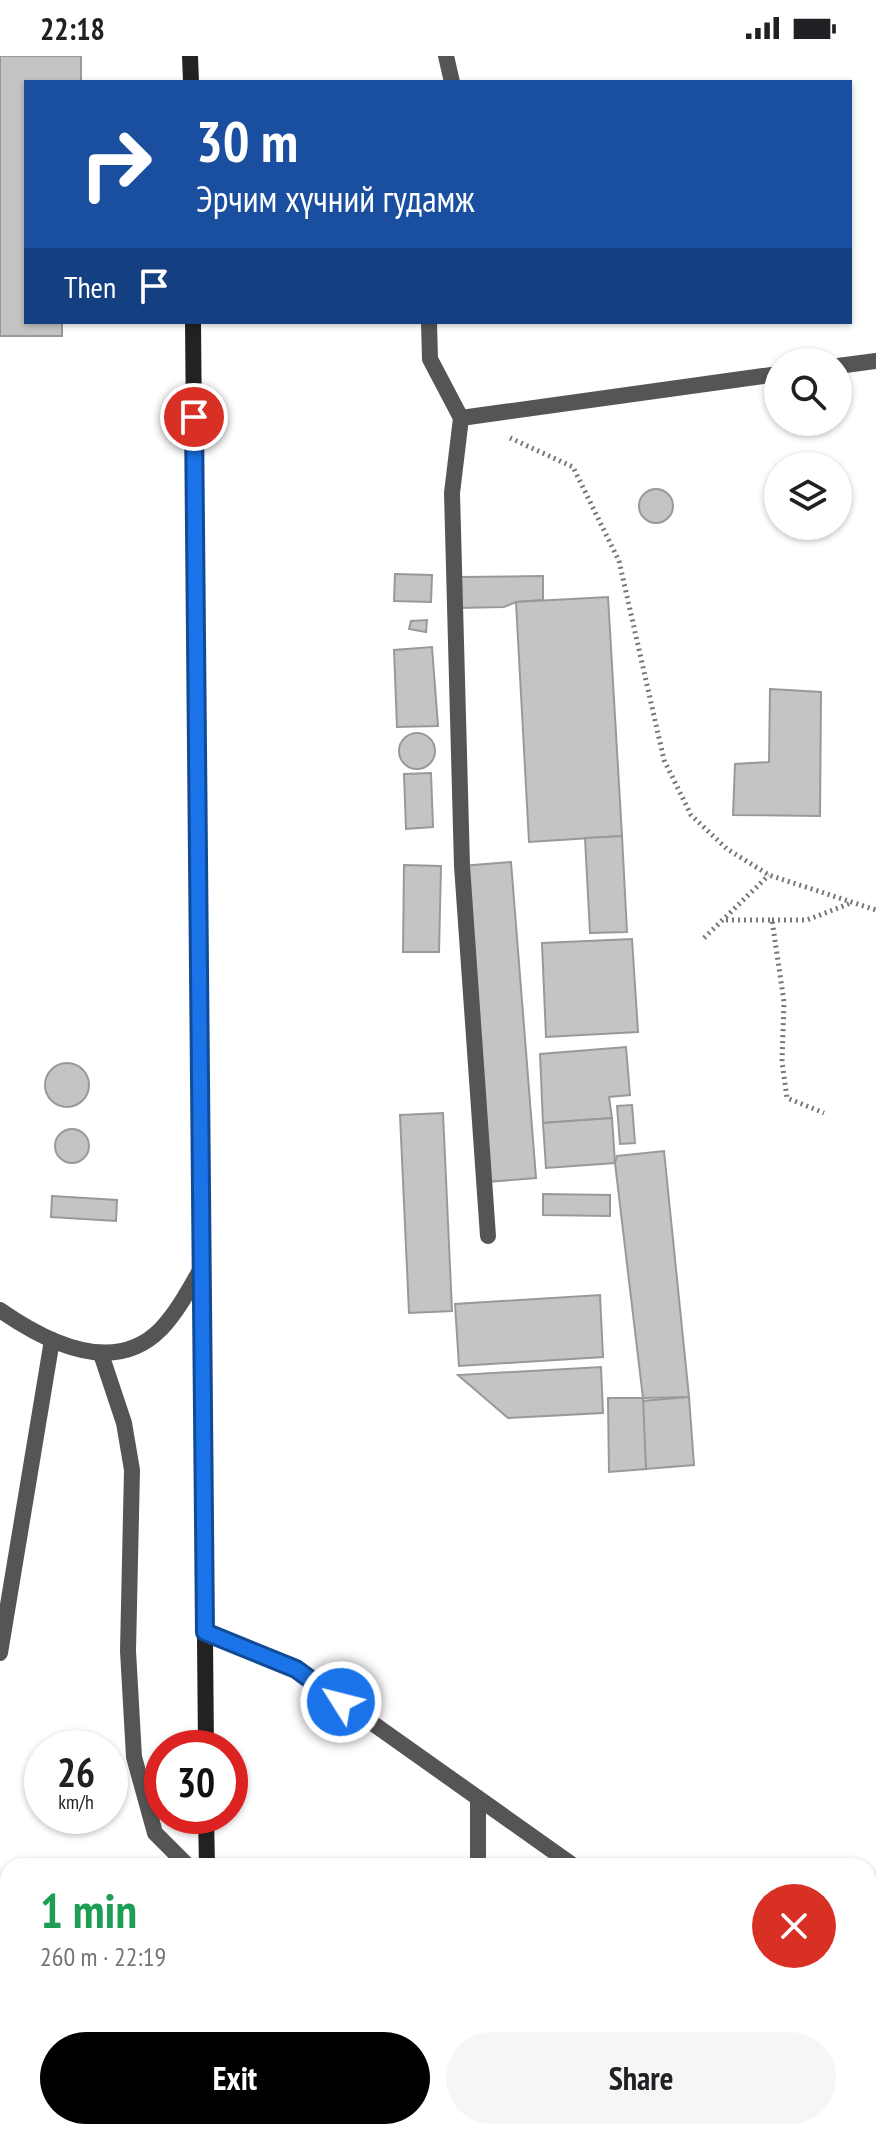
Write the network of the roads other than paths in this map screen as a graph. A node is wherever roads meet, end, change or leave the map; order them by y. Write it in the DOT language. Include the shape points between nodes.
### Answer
graph roads {
  1 [pos="190,56"];
  2 [pos="446,56"];
  3 [pos="191,80"];
  4 [pos="452,80"];
  5 [pos="193,324"];
  6 [pos="429,324"];
  7 [pos="876,361"];
  8 [pos="852,364"];
  9 [pos="764,376"];
  10 [pos="461,418"];
  11 [pos="488,1236"];
  12 [pos="202,1267"];
  13 [pos="0,1310"];
  14 [pos="52,1340"];
  15 [pos="101,1354"];
  16 [pos="205,1632"];
  17 [pos="0,1653"];
  18 [pos="206,1730"];
  19 [pos="478,1800"];
  20 [pos="206,1834"];
  21 [pos="180,1858"];
  22 [pos="207,1858"];
  23 [pos="478,1858"];
  24 [pos="562,1858"];
  1 -- 3 [label="main road"];
  2 -- 4 [label="street"];
  5 -- 12 [label="main road"];
  6 -- 10 [label="street" via="430,359"];
  7 -- 8 [label="street"];
  9 -- 10 [label="street"];
  10 -- 11 [label="street" via="452,493 462,866"];
  12 -- 15 [label="street" via="161,1329 140,1345"];
  12 -- 16 [label="main road"];
  13 -- 14 [label="street"];
  14 -- 15 [label="street"];
  14 -- 17 [label="street"];
  15 -- 21 [label="street" via="124,1423 132,1470 128,1651 134,1757 155,1833"];
  16 -- 18 [label="main road"];
  16 -- 19 [label="street" via="296,1669"];
  19 -- 23 [label="street"];
  19 -- 24 [label="street"];
  20 -- 22 [label="main road"];
}
